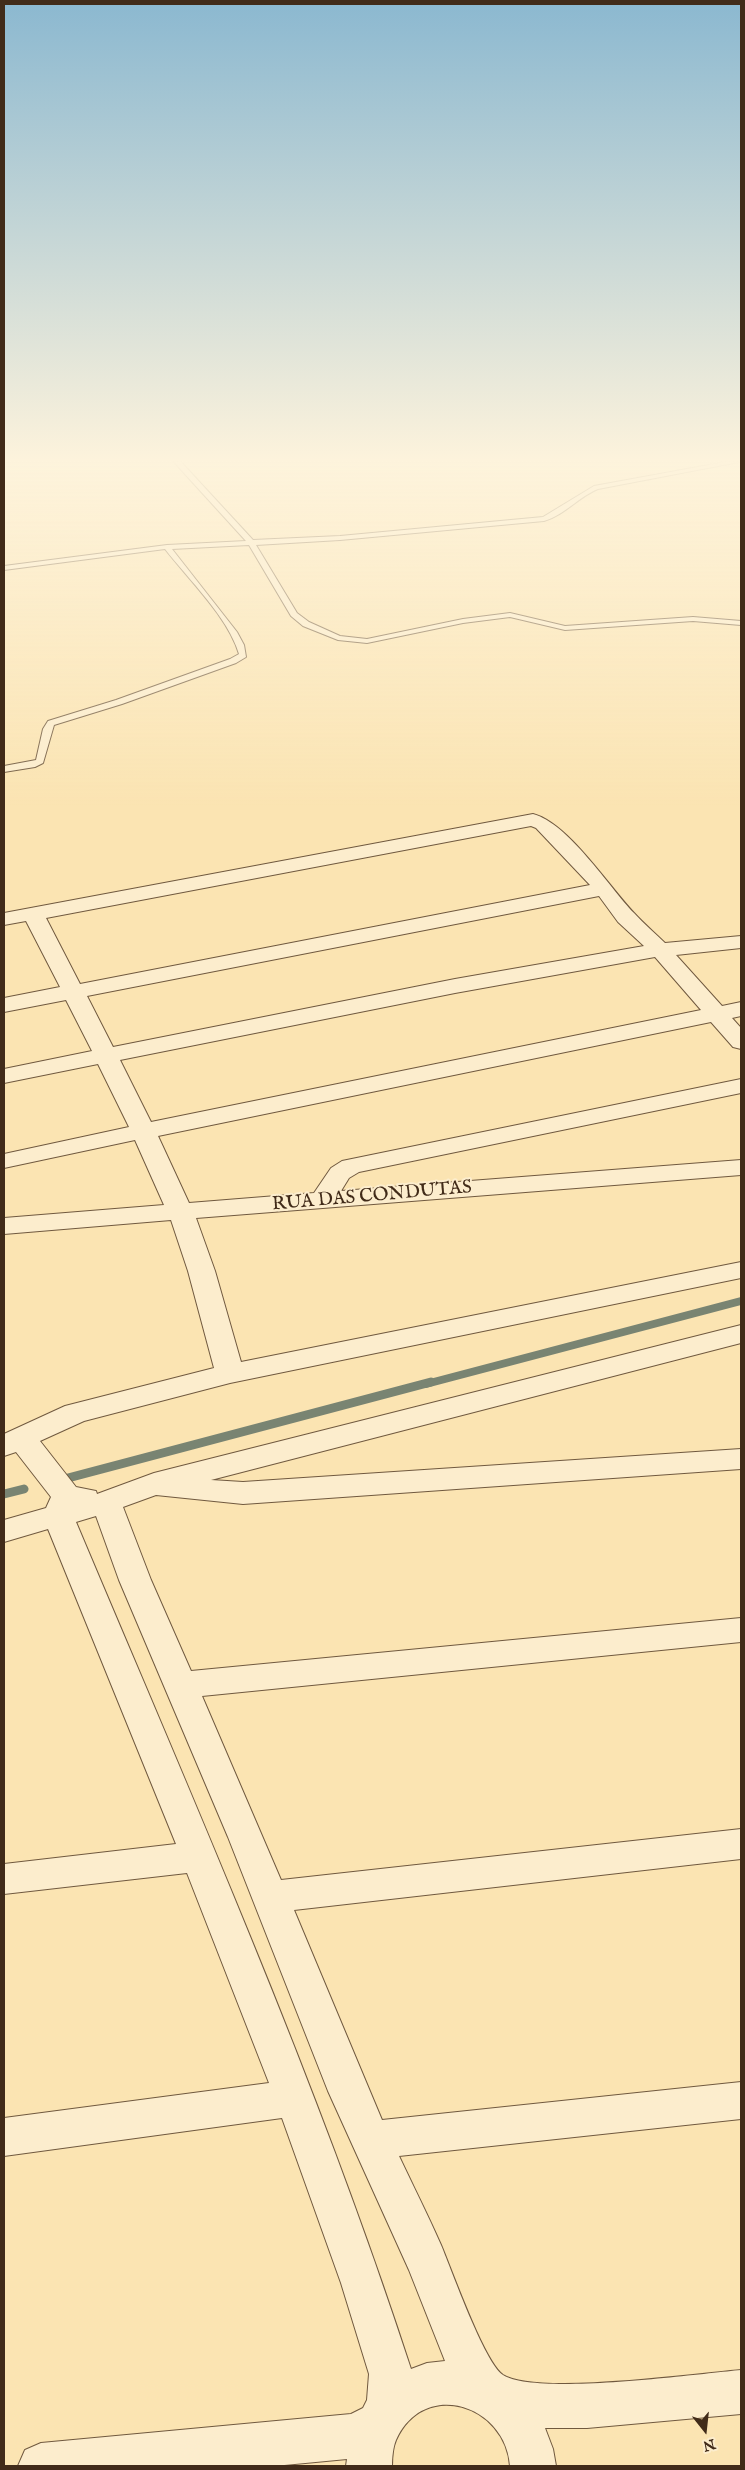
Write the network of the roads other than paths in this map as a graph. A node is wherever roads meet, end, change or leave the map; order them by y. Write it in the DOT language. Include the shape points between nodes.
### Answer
graph roads {
  1 [pos="190,577"];
  2 [pos="273,577"];
  3 [pos="741,623"];
  4 [pos="4,769"];
  5 [pos="604,889"];
  6 [pos="34,913"];
  7 [pos="4,919"];
  8 [pos="741,942"];
  9 [pos="660,950"];
  10 [pos="75,991"];
  11 [pos="4,1005"];
  12 [pos="741,1009"];
  13 [pos="717,1012"];
  14 [pos="741,1042"];
  15 [pos="106,1057"];
  16 [pos="4,1076"];
  17 [pos="741,1086"];
  18 [pos="142,1132"];
  19 [pos="4,1161"];
  20 [pos="741,1168"];
  21 [pos="321,1201"];
  22 [pos="181,1213"];
  23 [pos="4,1226"];
  24 [pos="741,1270"];
  25 [pos="741,1334"];
  26 [pos="230,1374"];
  27 [pos="12,1442"];
  28 [pos="741,1459"];
  29 [pos="154,1484"];
  30 [pos="58,1495"];
  31 [pos="106,1502"];
  32 [pos="4,1531"];
  33 [pos="741,1630"];
  34 [pos="180,1685"];
  35 [pos="741,1844"];
  36 [pos="199,1857"];
  37 [pos="4,1878"];
  38 [pos="269,1897"];
  39 [pos="295,2098"];
  40 [pos="741,2100"];
  41 [pos="4,2137"];
  42 [pos="370,2140"];
  43 [pos="488,2392"];
  44 [pos="741,2392"];
  45 [pos="380,2424"];
  46 [pos="41,2466"];
  47 [pos="369,2466"];
  48 [pos="533,2466"];
  1 -- 4 [label="lane" via="228,626 244,655 119,702 61,719 47,729 40,760 35,764"];
  2 -- 3 [label="lane" via="294,614 306,624 327,635 353,641 505,615 565,628 693,619"];
  5 -- 6 [label="street" via="543,824 534,820"];
  5 -- 9 [label="street" via="626,917"];
  5 -- 10 [label="street"];
  6 -- 7 [label="street"];
  6 -- 10 [label="street"];
  8 -- 9 [label="street"];
  9 -- 13 [label="street"];
  9 -- 15 [label="street" via="297,1016"];
  10 -- 11 [label="street"];
  10 -- 15 [label="street"];
  12 -- 13 [label="street"];
  13 -- 14 [label="street"];
  13 -- 18 [label="street"];
  15 -- 16 [label="street"];
  15 -- 18 [label="street"];
  17 -- 21 [label="street" via="351,1166 340,1173"];
  18 -- 19 [label="street"];
  18 -- 22 [label="street"];
  20 -- 21 [label="street, RUA DAS CONDUTAS"];
  21 -- 22 [label="street, RUA DAS CONDUTAS"];
  22 -- 23 [label="street, RUA DAS CONDUTAS"];
  22 -- 26 [label="street"];
  24 -- 26 [label="street"];
  25 -- 29 [label="street"];
  26 -- 27 [label="street" via="75,1414"];
  27 -- 30 [label="street"];
  28 -- 29 [label="street" via="243,1493"];
  29 -- 31 [label="street"];
  30 -- 31 [label="street"];
  30 -- 32 [label="street"];
  30 -- 36 [label="street"];
  31 -- 34 [label="street"];
  33 -- 34 [label="street"];
  34 -- 38 [label="street"];
  35 -- 38 [label="street"];
  36 -- 37 [label="street"];
  36 -- 39 [label="street"];
  38 -- 42 [label="street"];
  39 -- 41 [label="street"];
  39 -- 45 [label="street" via="359,2274 390,2374 389,2401"];
  40 -- 42 [label="street"];
  42 -- 43 [label="street" via="426,2260 468,2363"];
  43 -- 44 [label="street" via="518,2402 587,2406"];
  43 -- 45 [label="street" via="464,2383 439,2382 416,2389 395,2404"];
  43 -- 48 [label="street" via="510,2409 525,2433"];
  45 -- 46 [label="street" via="354,2436"];
  45 -- 47 [label="street" via="371,2447"];
}
